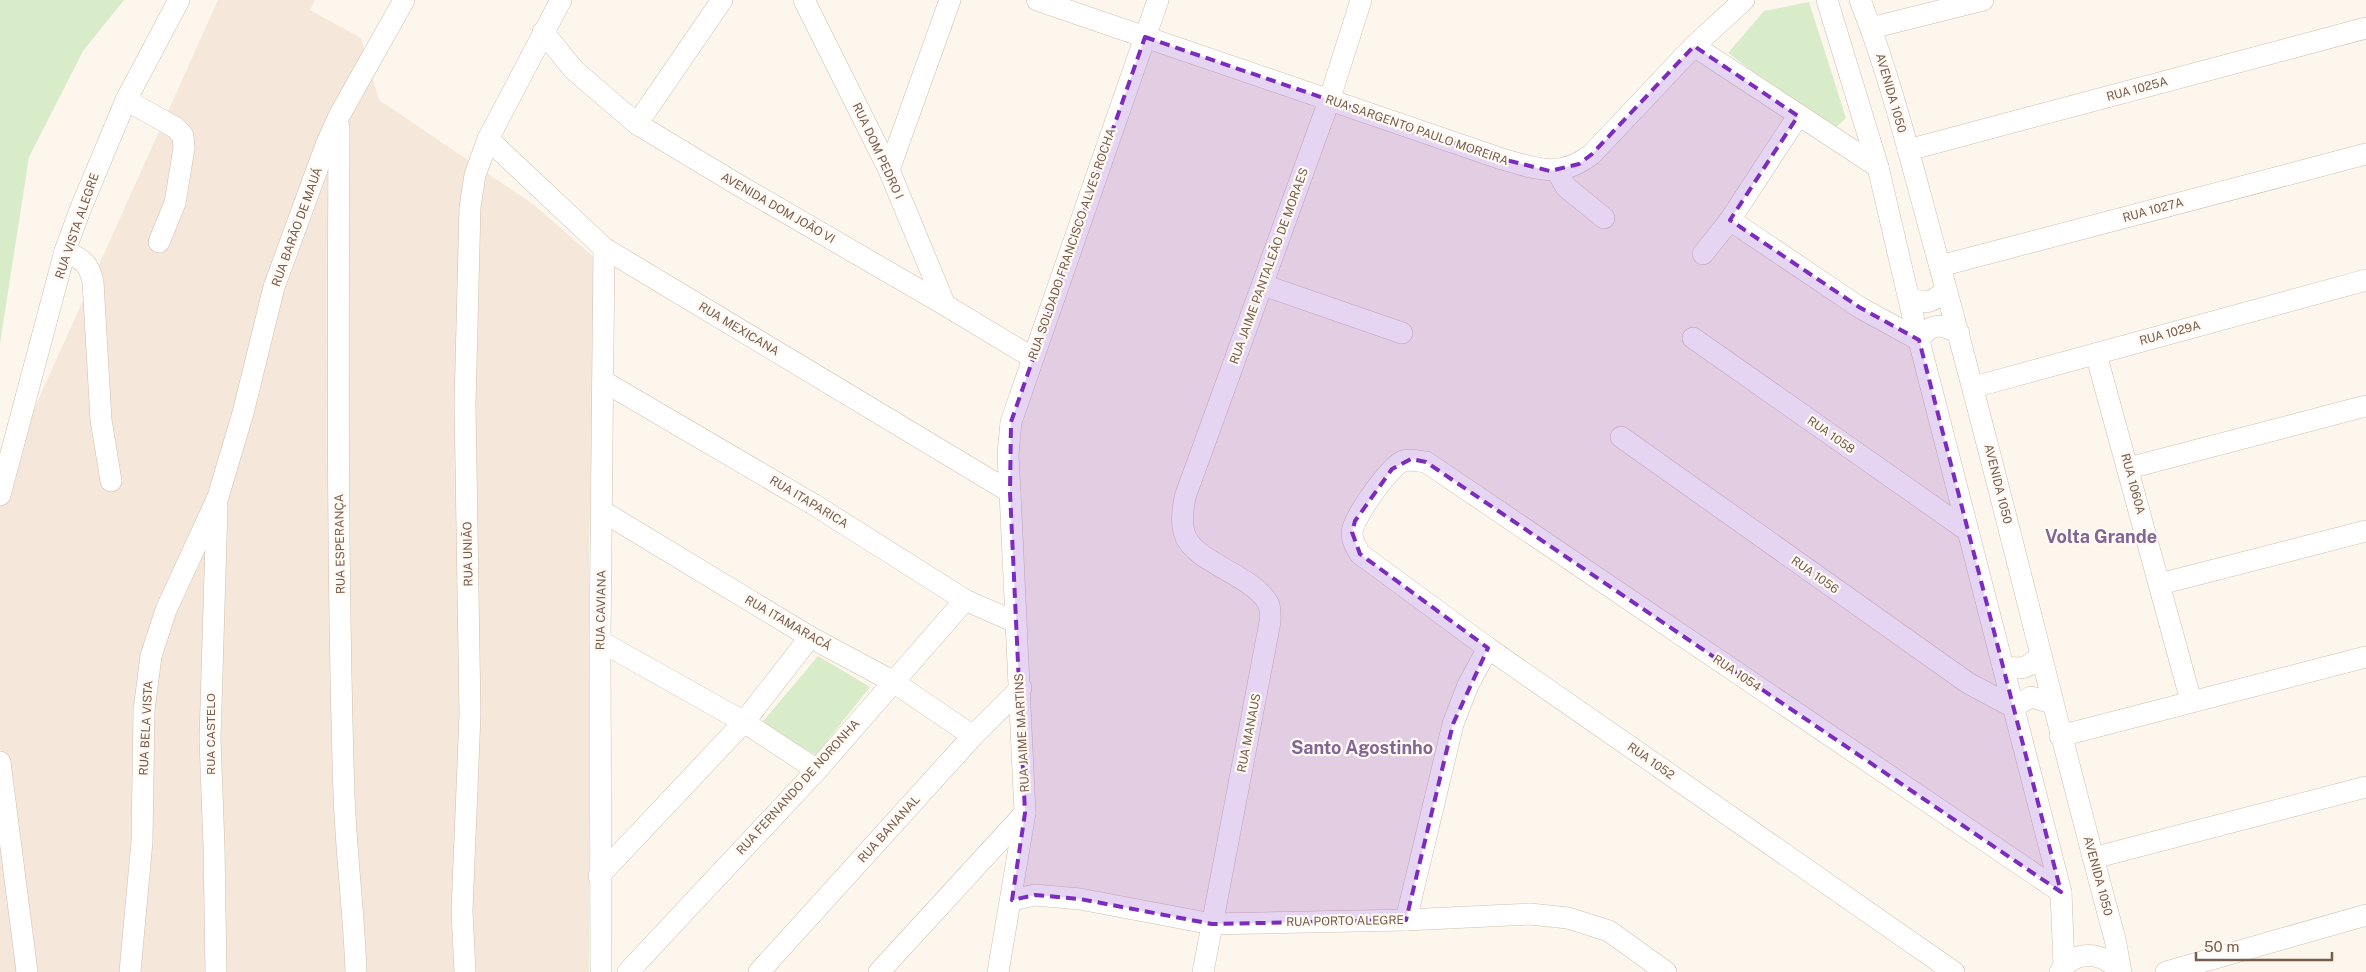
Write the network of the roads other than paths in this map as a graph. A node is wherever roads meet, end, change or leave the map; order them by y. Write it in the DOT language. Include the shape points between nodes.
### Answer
graph roads {
  1 [pos="179,0"];
  2 [pos="404,0"];
  3 [pos="561,0"];
  4 [pos="722,0"];
  5 [pos="804,0"];
  6 [pos="950,0"];
  7 [pos="1037,0"];
  8 [pos="1158,0"];
  9 [pos="1361,0"];
  10 [pos="1744,0"];
  11 [pos="1827,0"];
  12 [pos="1860,0"];
  13 [pos="1983,0"];
  14 [pos="1871,28"];
  15 [pos="2366,28"];
  16 [pos="543,32"];
  17 [pos="1144,37"];
  18 [pos="1694,46"];
  19 [pos="126,100"];
  20 [pos="1329,100"];
  21 [pos="339,116"];
  22 [pos="1798,116"];
  23 [pos="637,124"];
  24 [pos="488,139"];
  25 [pos="1908,150"];
  26 [pos="2366,154"];
  27 [pos="1878,167"];
  28 [pos="889,170"];
  29 [pos="1556,170"];
  30 [pos="1604,218"];
  31 [pos="1730,220"];
  32 [pos="159,242"];
  33 [pos="604,248"];
  34 [pos="65,251"];
  35 [pos="1703,254"];
  36 [pos="1940,266"];
  37 [pos="2366,280"];
  38 [pos="1263,285"];
  39 [pos="1946,289"];
  40 [pos="1909,297"];
  41 [pos="945,305"];
  42 [pos="1402,333"];
  43 [pos="1959,333"];
  44 [pos="1693,338"];
  45 [pos="1919,340"];
  46 [pos="2096,354"];
  47 [pos="1033,358"];
  48 [pos="603,381"];
  49 [pos="1974,387"];
  50 [pos="2366,406"];
  51 [pos="1621,438"];
  52 [pos="1411,460"];
  53 [pos="2129,468"];
  54 [pos="111,481"];
  55 [pos="1010,492"];
  56 [pos="0,495"];
  57 [pos="218,497"];
  58 [pos="602,511"];
  59 [pos="1968,531"];
  60 [pos="2366,532"];
  61 [pos="1184,533"];
  62 [pos="2160,584"];
  63 [pos="965,600"];
  64 [pos="1015,622"];
  65 [pos="810,637"];
  66 [pos="600,641"];
  67 [pos="1488,648"];
  68 [pos="2040,655"];
  69 [pos="2366,657"];
  70 [pos="2004,666"];
  71 [pos="892,681"];
  72 [pos="1020,688"];
  73 [pos="2191,701"];
  74 [pos="2052,703"];
  75 [pos="2013,707"];
  76 [pos="744,722"];
  77 [pos="973,736"];
  78 [pos="2060,736"];
  79 [pos="0,762"];
  80 [pos="817,770"];
  81 [pos="2366,787"];
  82 [pos="1025,813"];
  83 [pos="2093,858"];
  84 [pos="599,876"];
  85 [pos="2061,892"];
  86 [pos="1012,900"];
  87 [pos="2366,915"];
  88 [pos="1406,920"];
  89 [pos="1212,924"];
  90 [pos="2062,969"];
  91 [pos="27,972"];
  92 [pos="130,972"];
  93 [pos="216,972"];
  94 [pos="356,972"];
  95 [pos="465,972"];
  96 [pos="601,972"];
  97 [pos="628,972"];
  98 [pos="759,972"];
  99 [pos="879,972"];
  100 [pos="998,972"];
  101 [pos="1203,972"];
  102 [pos="1666,972"];
  103 [pos="1954,972"];
  104 [pos="2121,972"];
  105 [pos="2166,972"];
  1 -- 19 [label="street, RUA VISTA ALEGRE"];
  2 -- 21 [label="street, RUA BARÃO DE MAUÁ"];
  3 -- 16 [label="street, RUA UNIÃO"];
  4 -- 23 [label="street"];
  5 -- 28 [label="street, RUA DOM PEDRO I"];
  6 -- 28 [label="street"];
  7 -- 17 [label="street, RUA SARGENTO PAULO MOREIRA"];
  8 -- 17 [label="street, RUA SOLDADO FRANCISCO ALVES ROCHA"];
  9 -- 20 [label="street, RUA JAIME PANTALEÃO DE MORAES"];
  10 -- 18 [label="street, RUA SARGENTO PAULO MOREIRA"];
  11 -- 27 [label="street"];
  12 -- 14 [label="street, AVENIDA 1050"];
  13 -- 14 [label="street"];
  14 -- 25 [label="street, AVENIDA 1050"];
  15 -- 25 [label="street, RUA 1025A"];
  16 -- 23 [label="street, AVENIDA DOM JOÃO VI" via="574,70"];
  16 -- 24 [label="street, RUA UNIÃO"];
  17 -- 20 [label="street, RUA SARGENTO PAULO MOREIRA"];
  17 -- 47 [label="street, RUA SOLDADO FRANCISCO ALVES ROCHA"];
  18 -- 22 [label="street"];
  18 -- 29 [label="street, RUA SARGENTO PAULO MOREIRA" via="1592,154 1579,164"];
  19 -- 32 [label="street" via="176,128 183,136 184,148 174,203"];
  19 -- 34 [label="street, RUA VISTA ALEGRE"];
  20 -- 29 [label="street, RUA SARGENTO PAULO MOREIRA" via="1502,159"];
  20 -- 38 [label="street, RUA JAIME PANTALEÃO DE MORAES"];
  21 -- 57 [label="street, RUA BARÃO DE MAUÁ" via="284,258"];
  21 -- 94 [label="street, RUA ESPERANÇA" via="338,404 344,797"];
  22 -- 27 [label="street"];
  22 -- 31 [label="street"];
  23 -- 41 [label="street, AVENIDA DOM JOÃO VI"];
  24 -- 33 [label="street, RUA MEXICANA"];
  24 -- 95 [label="street, RUA UNIÃO" via="475,175 470,207 465,404 470,714 462,911"];
  25 -- 36 [label="street, AVENIDA 1050"];
  26 -- 36 [label="street, RUA 1027A"];
  27 -- 40 [label="street"];
  28 -- 41 [label="street, RUA DOM PEDRO I"];
  29 -- 30 [label="street" via="1566,187"];
  31 -- 35 [label="street"];
  31 -- 45 [label="street" via="1859,307"];
  33 -- 48 [label="street, RUA CAVIANA"];
  33 -- 55 [label="street, RUA MEXICANA"];
  34 -- 54 [label="street" via="86,262 93,282 101,420"];
  34 -- 56 [label="street, RUA VISTA ALEGRE"];
  36 -- 39 [label="street, AVENIDA 1050"];
  37 -- 46 [label="street, RUA 1029A"];
  38 -- 42 [label="street"];
  38 -- 61 [label="street, RUA JAIME PANTALEÃO DE MORAES" via="1185,497"];
  39 -- 40 [label="street" via="1925,304"];
  39 -- 43 [label="street, AVENIDA 1050"];
  40 -- 45 [label="street"];
  41 -- 47 [label="street, AVENIDA DOM JOÃO VI"];
  43 -- 45 [label="street" via="1937,325 1929,328"];
  43 -- 49 [label="street, AVENIDA 1050"];
  44 -- 59 [label="street, RUA 1058"];
  45 -- 59 [label="street"];
  46 -- 49 [label="street, RUA 1029A"];
  46 -- 53 [label="street, RUA 1060A"];
  47 -- 55 [label="street, RUA SOLDADO FRANCISCO ALVES ROCHA" via="1011,422 1008,454"];
  48 -- 58 [label="street, RUA CAVIANA"];
  48 -- 63 [label="street, RUA ITAPARICA" via="813,504"];
  49 -- 68 [label="street, AVENIDA 1050"];
  50 -- 53 [label="street"];
  51 -- 75 [label="street, RUA 1056" via="1946,669"];
  52 -- 67 [label="street, RUA 1052" via="1392,469 1355,520 1354,544 1360,554"];
  52 -- 85 [label="street, RUA 1054" via="1426,462"];
  53 -- 62 [label="street, RUA 1060A"];
  55 -- 64 [label="street, RUA JAIME MARTINS"];
  57 -- 92 [label="street, RUA BELA VISTA" via="166,610 151,656 144,710 142,840"];
  57 -- 93 [label="street, RUA CASTELO" via="210,739"];
  58 -- 65 [label="street, RUA ITAMARACÁ"];
  58 -- 66 [label="street, RUA CAVIANA"];
  59 -- 70 [label="street"];
  60 -- 62 [label="street"];
  61 -- 89 [label="street, RUA MANAUS" via="1193,548 1258,591 1269,604 1270,613 1268,640"];
  62 -- 73 [label="street, RUA 1060A"];
  63 -- 64 [label="street, RUA ITAPARICA"];
  63 -- 71 [label="street, RUA FERNANDO DE NORONHA"];
  64 -- 72 [label="street, RUA JAIME MARTINS"];
  65 -- 71 [label="street, RUA ITAMARACÁ"];
  65 -- 76 [label="street"];
  66 -- 76 [label="street"];
  66 -- 84 [label="street, RUA CAVIANA"];
  67 -- 88 [label="street" via="1468,685 1453,724"];
  67 -- 103 [label="street, RUA 1052"];
  68 -- 70 [label="street" via="2026,668"];
  68 -- 74 [label="street, AVENIDA 1050"];
  69 -- 73 [label="street"];
  70 -- 75 [label="street"];
  71 -- 77 [label="street, RUA ITAMARACÁ"];
  71 -- 80 [label="street, RUA FERNANDO DE NORONHA"];
  72 -- 77 [label="street, RUA BANANAL"];
  72 -- 82 [label="street, RUA JAIME MARTINS"];
  73 -- 78 [label="street"];
  74 -- 75 [label="street" via="2031,697"];
  74 -- 78 [label="street, AVENIDA 1050"];
  75 -- 85 [label="street"];
  76 -- 80 [label="street"];
  76 -- 84 [label="street"];
  77 -- 98 [label="street, RUA BANANAL"];
  78 -- 83 [label="street, AVENIDA 1050"];
  79 -- 91 [label="street"];
  80 -- 97 [label="street, RUA FERNANDO DE NORONHA"];
  81 -- 83 [label="street"];
  82 -- 86 [label="street, RUA JAIME MARTINS"];
  82 -- 99 [label="street"];
  83 -- 104 [label="street, AVENIDA 1050"];
  84 -- 96 [label="street, RUA CAVIANA"];
  85 -- 90 [label="street"];
  86 -- 89 [label="street, RUA PORTO ALEGRE" via="1035,895 1080,899"];
  86 -- 100 [label="street, RUA JAIME MARTINS"];
  87 -- 105 [label="street"];
  88 -- 89 [label="street, RUA PORTO ALEGRE"];
  88 -- 102 [label="street, RUA PORTO ALEGRE" via="1530,914 1568,918 1609,931"];
  89 -- 101 [label="street, RUA MANAUS"];
  90 -- 104 [label="street" via="2073,959 2094,955 2105,958"];
}
